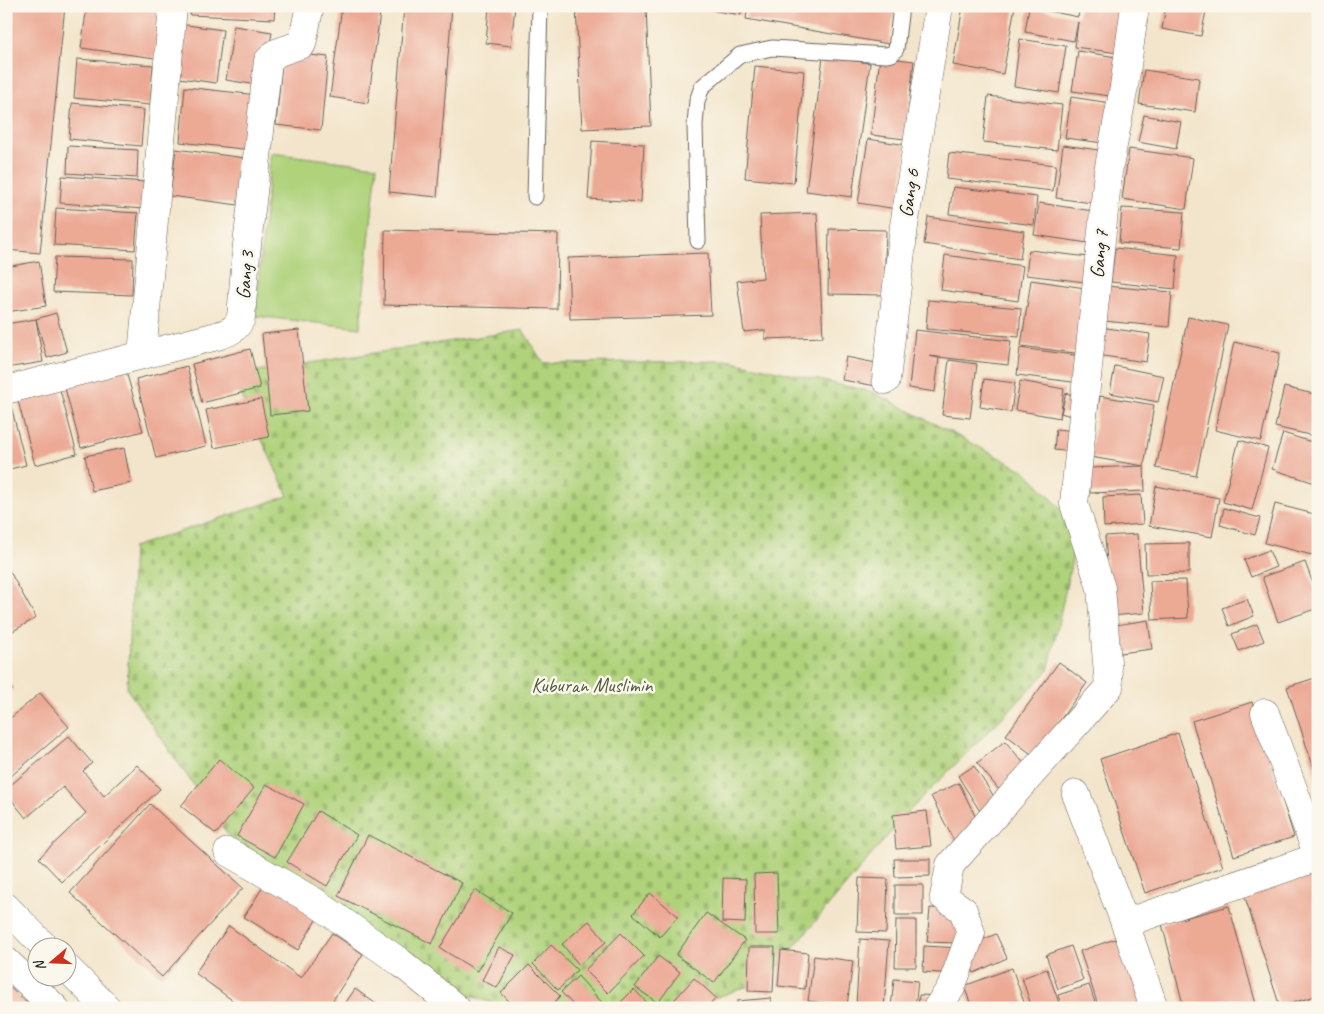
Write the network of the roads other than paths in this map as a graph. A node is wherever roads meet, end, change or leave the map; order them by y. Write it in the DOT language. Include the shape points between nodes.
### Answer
graph roads {
  1 [pos="173,6"];
  2 [pos="311,6"];
  3 [pos="540,6"];
  4 [pos="901,6"];
  5 [pos="939,6"];
  6 [pos="1135,6"];
  7 [pos="535,197"];
  8 [pos="698,241"];
  9 [pos="142,355"];
  10 [pos="886,380"];
  11 [pos="6,390"];
  12 [pos="1265,713"];
  13 [pos="1076,794"];
  14 [pos="228,852"];
  15 [pos="1318,857"];
  16 [pos="6,907"];
  17 [pos="1125,923"];
  18 [pos="34,936"];
  19 [pos="6,961"];
  20 [pos="78,979"];
  21 [pos="56,1008"];
  22 [pos="107,1008"];
  23 [pos="456,1008"];
  24 [pos="937,1008"];
  25 [pos="1154,1008"];
  1 -- 9 [label="street"];
  2 -- 9 [label="street, Gang 3" via="302,44 276,53 268,61 238,326 224,334"];
  3 -- 7 [label="lane"];
  4 -- 8 [label="lane" via="896,49 892,54 772,48 740,55 702,87 697,100 696,125"];
  5 -- 10 [label="street, Gang 6" via="904,226"];
  6 -- 24 [label="street, Gang 7" via="1108,172 1074,504 1101,588 1109,687 950,865 944,897 962,910 971,933 951,988"];
  9 -- 11 [label="street, Gang 3"];
  12 -- 15 [label="street"];
  13 -- 17 [label="street"];
  14 -- 23 [label="street" via="315,902 400,962"];
  15 -- 17 [label="street"];
  16 -- 18 [label="street"];
  17 -- 25 [label="street"];
  19 -- 21 [label="street"];
  20 -- 22 [label="street"];
}
